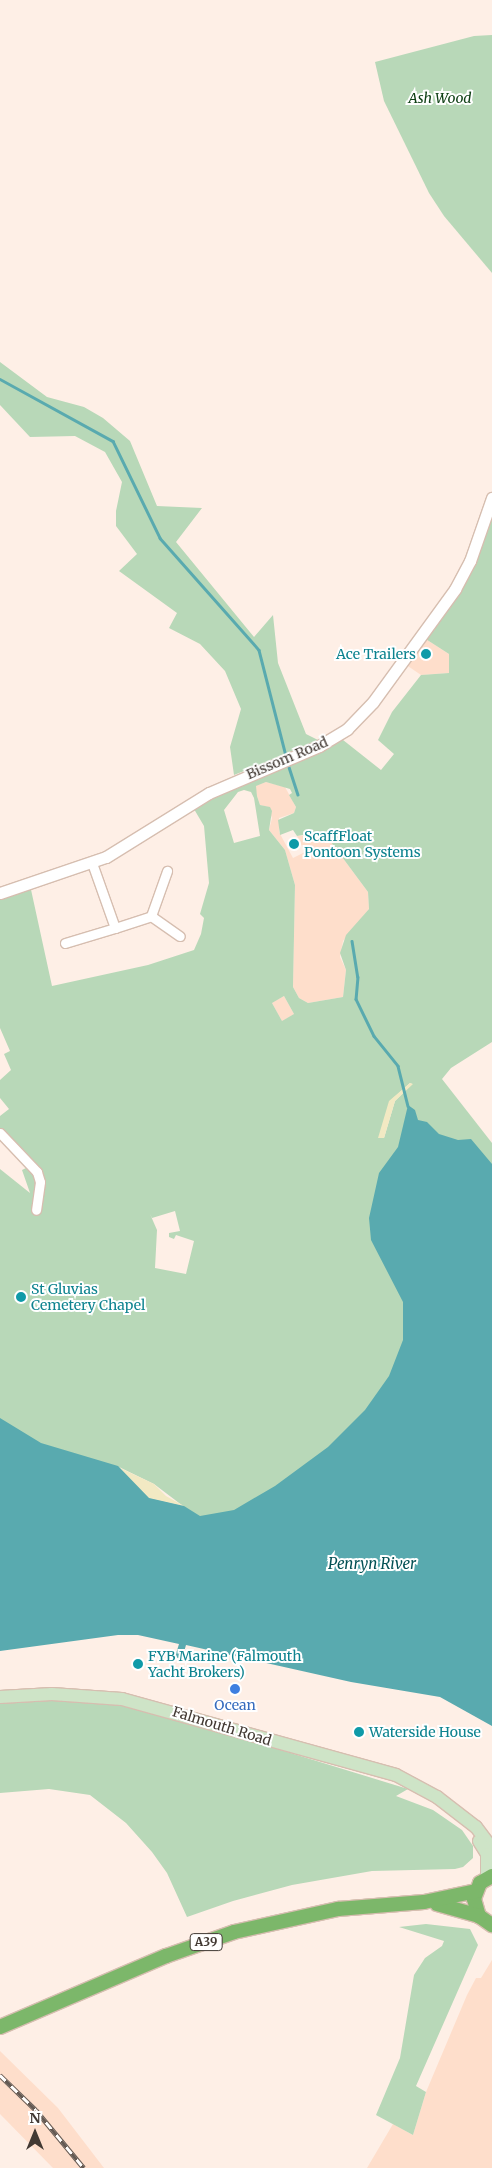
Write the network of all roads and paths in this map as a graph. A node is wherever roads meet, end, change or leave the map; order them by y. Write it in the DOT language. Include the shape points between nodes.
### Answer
graph roads {
  1 [pos="492,498"];
  2 [pos="488,519"];
  3 [pos="92,863"];
  4 [pos="167,871"];
  5 [pos="0,893"];
  6 [pos="151,916"];
  7 [pos="115,928"];
  8 [pos="180,936"];
  9 [pos="65,943"];
  10 [pos="0,1133"];
  11 [pos="36,1210"];
  12 [pos="0,1696"];
  13 [pos="459,1815"];
  14 [pos="492,1848"];
  15 [pos="490,1877"];
  16 [pos="476,1891"];
  17 [pos="424,1902"];
  18 [pos="479,1916"];
  19 [pos="492,1925"];
  20 [pos="0,2027"];
  1 -- 2 [label="street, Bissom Road"];
  2 -- 3 [label="street, Bissom Road" via="462,577 367,708 334,738 209,794 136,841"];
  3 -- 5 [label="street, Bissom Road"];
  3 -- 7 [label="street"];
  4 -- 6 [label="street"];
  6 -- 7 [label="street"];
  6 -- 8 [label="street"];
  7 -- 9 [label="street"];
  10 -- 11 [label="street" via="37,1172 40,1182"];
  12 -- 13 [label="main road, Falmouth Road" via="93,1696 159,1708 317,1756 396,1775 422,1787"];
  13 -- 14 [label="main road, Falmouth Road" via="476,1827"];
  13 -- 15 [label="main road, Falmouth Road" via="487,1854"];
  15 -- 16 [label="highway, Falmouth Road"];
  16 -- 17 [label="highway, A39"];
  16 -- 18 [label="highway" via="475,1908"];
  17 -- 18 [label="highway, A39"];
  17 -- 20 [label="highway, A39" via="338,1909 234,1932 166,1956"];
  18 -- 19 [label="highway"];
}
